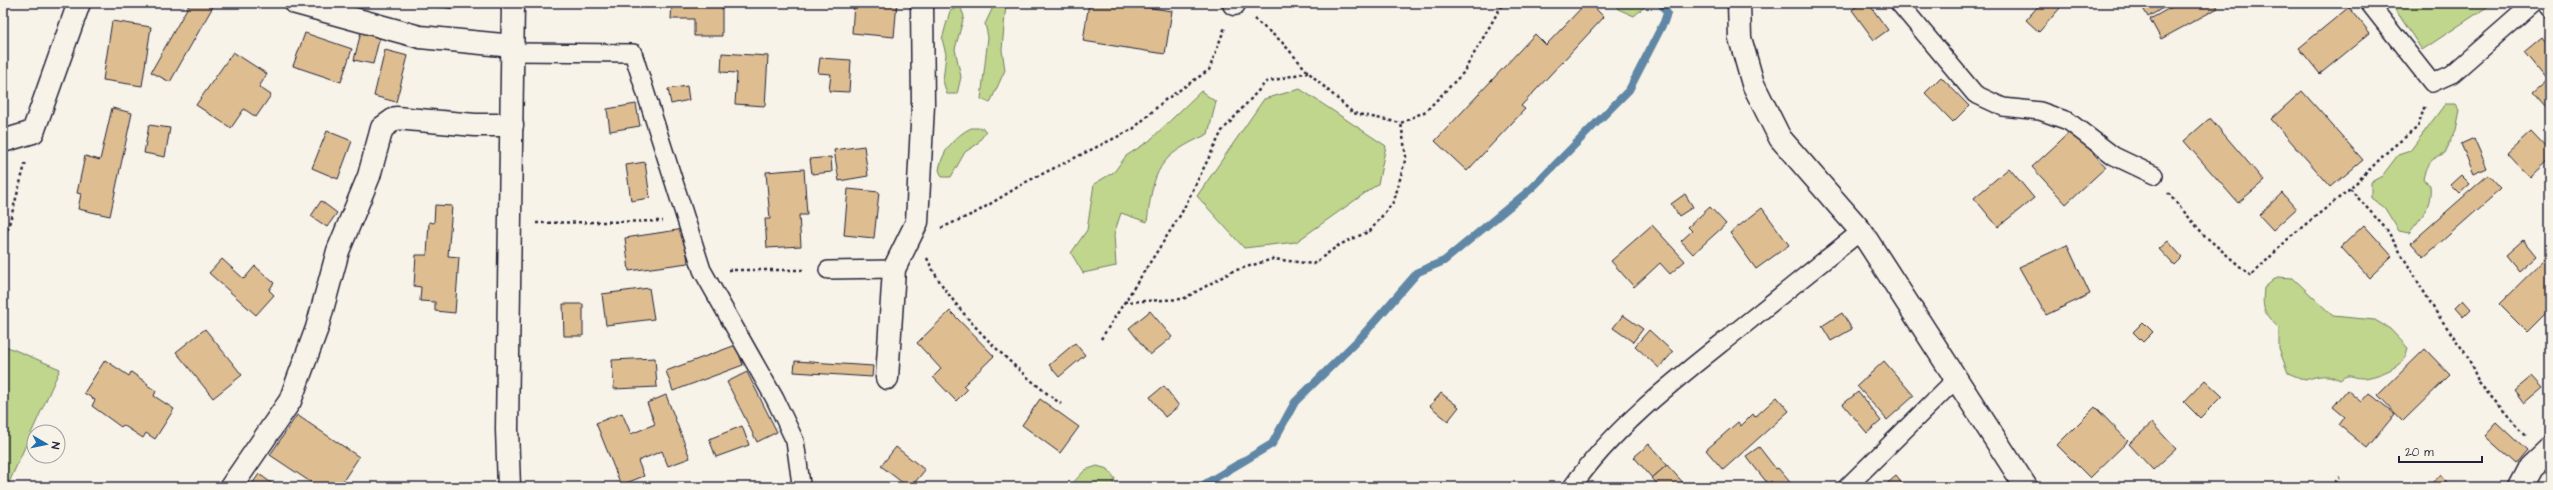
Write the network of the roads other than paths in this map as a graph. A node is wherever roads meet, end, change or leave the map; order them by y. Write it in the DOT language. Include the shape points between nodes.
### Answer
graph roads {
  1 [pos="79,3"];
  2 [pos="296,3"];
  3 [pos="513,3"];
  4 [pos="922,3"];
  5 [pos="1739,3"];
  6 [pos="1899,3"];
  7 [pos="2369,3"];
  8 [pos="2533,3"];
  9 [pos="2547,3"];
  10 [pos="2550,8"];
  11 [pos="513,49"];
  12 [pos="512,125"];
  13 [pos="3,141"];
  14 [pos="2154,176"];
  15 [pos="1861,232"];
  16 [pos="894,268"];
  17 [pos="828,270"];
  18 [pos="887,378"];
  19 [pos="1956,378"];
  20 [pos="2547,452"];
  21 [pos="801,484"];
  22 [pos="231,487"];
  23 [pos="509,487"];
  24 [pos="1572,487"];
  25 [pos="1847,487"];
  26 [pos="2026,487"];
  27 [pos="2520,487"];
  1 -- 13 [label="street" via="33,132"];
  2 -- 11 [label="street" via="420,37"];
  3 -- 11 [label="street"];
  4 -- 16 [label="street" via="923,105 917,222"];
  5 -- 15 [label="street" via="1740,38 1752,84 1780,138"];
  6 -- 14 [label="lane" via="1975,94 2003,107 2040,111 2068,121 2114,156"];
  7 -- 8 [label="lane" via="2432,84 2452,74"];
  9 -- 10 [label="lane"];
  11 -- 12 [label="street"];
  11 -- 21 [label="lane" via="633,53 702,270 775,399 795,441"];
  12 -- 22 [label="street" via="475,125 396,118 382,128 369,176 338,251 317,328 290,401"];
  12 -- 23 [label="street"];
  15 -- 19 [label="street"];
  15 -- 24 [label="lane" via="1657,398 1593,458"];
  16 -- 17 [label="lane"];
  16 -- 18 [label="street"];
  19 -- 25 [label="lane"];
  19 -- 26 [label="street"];
  20 -- 27 [label="street" via="2530,468"];
}
